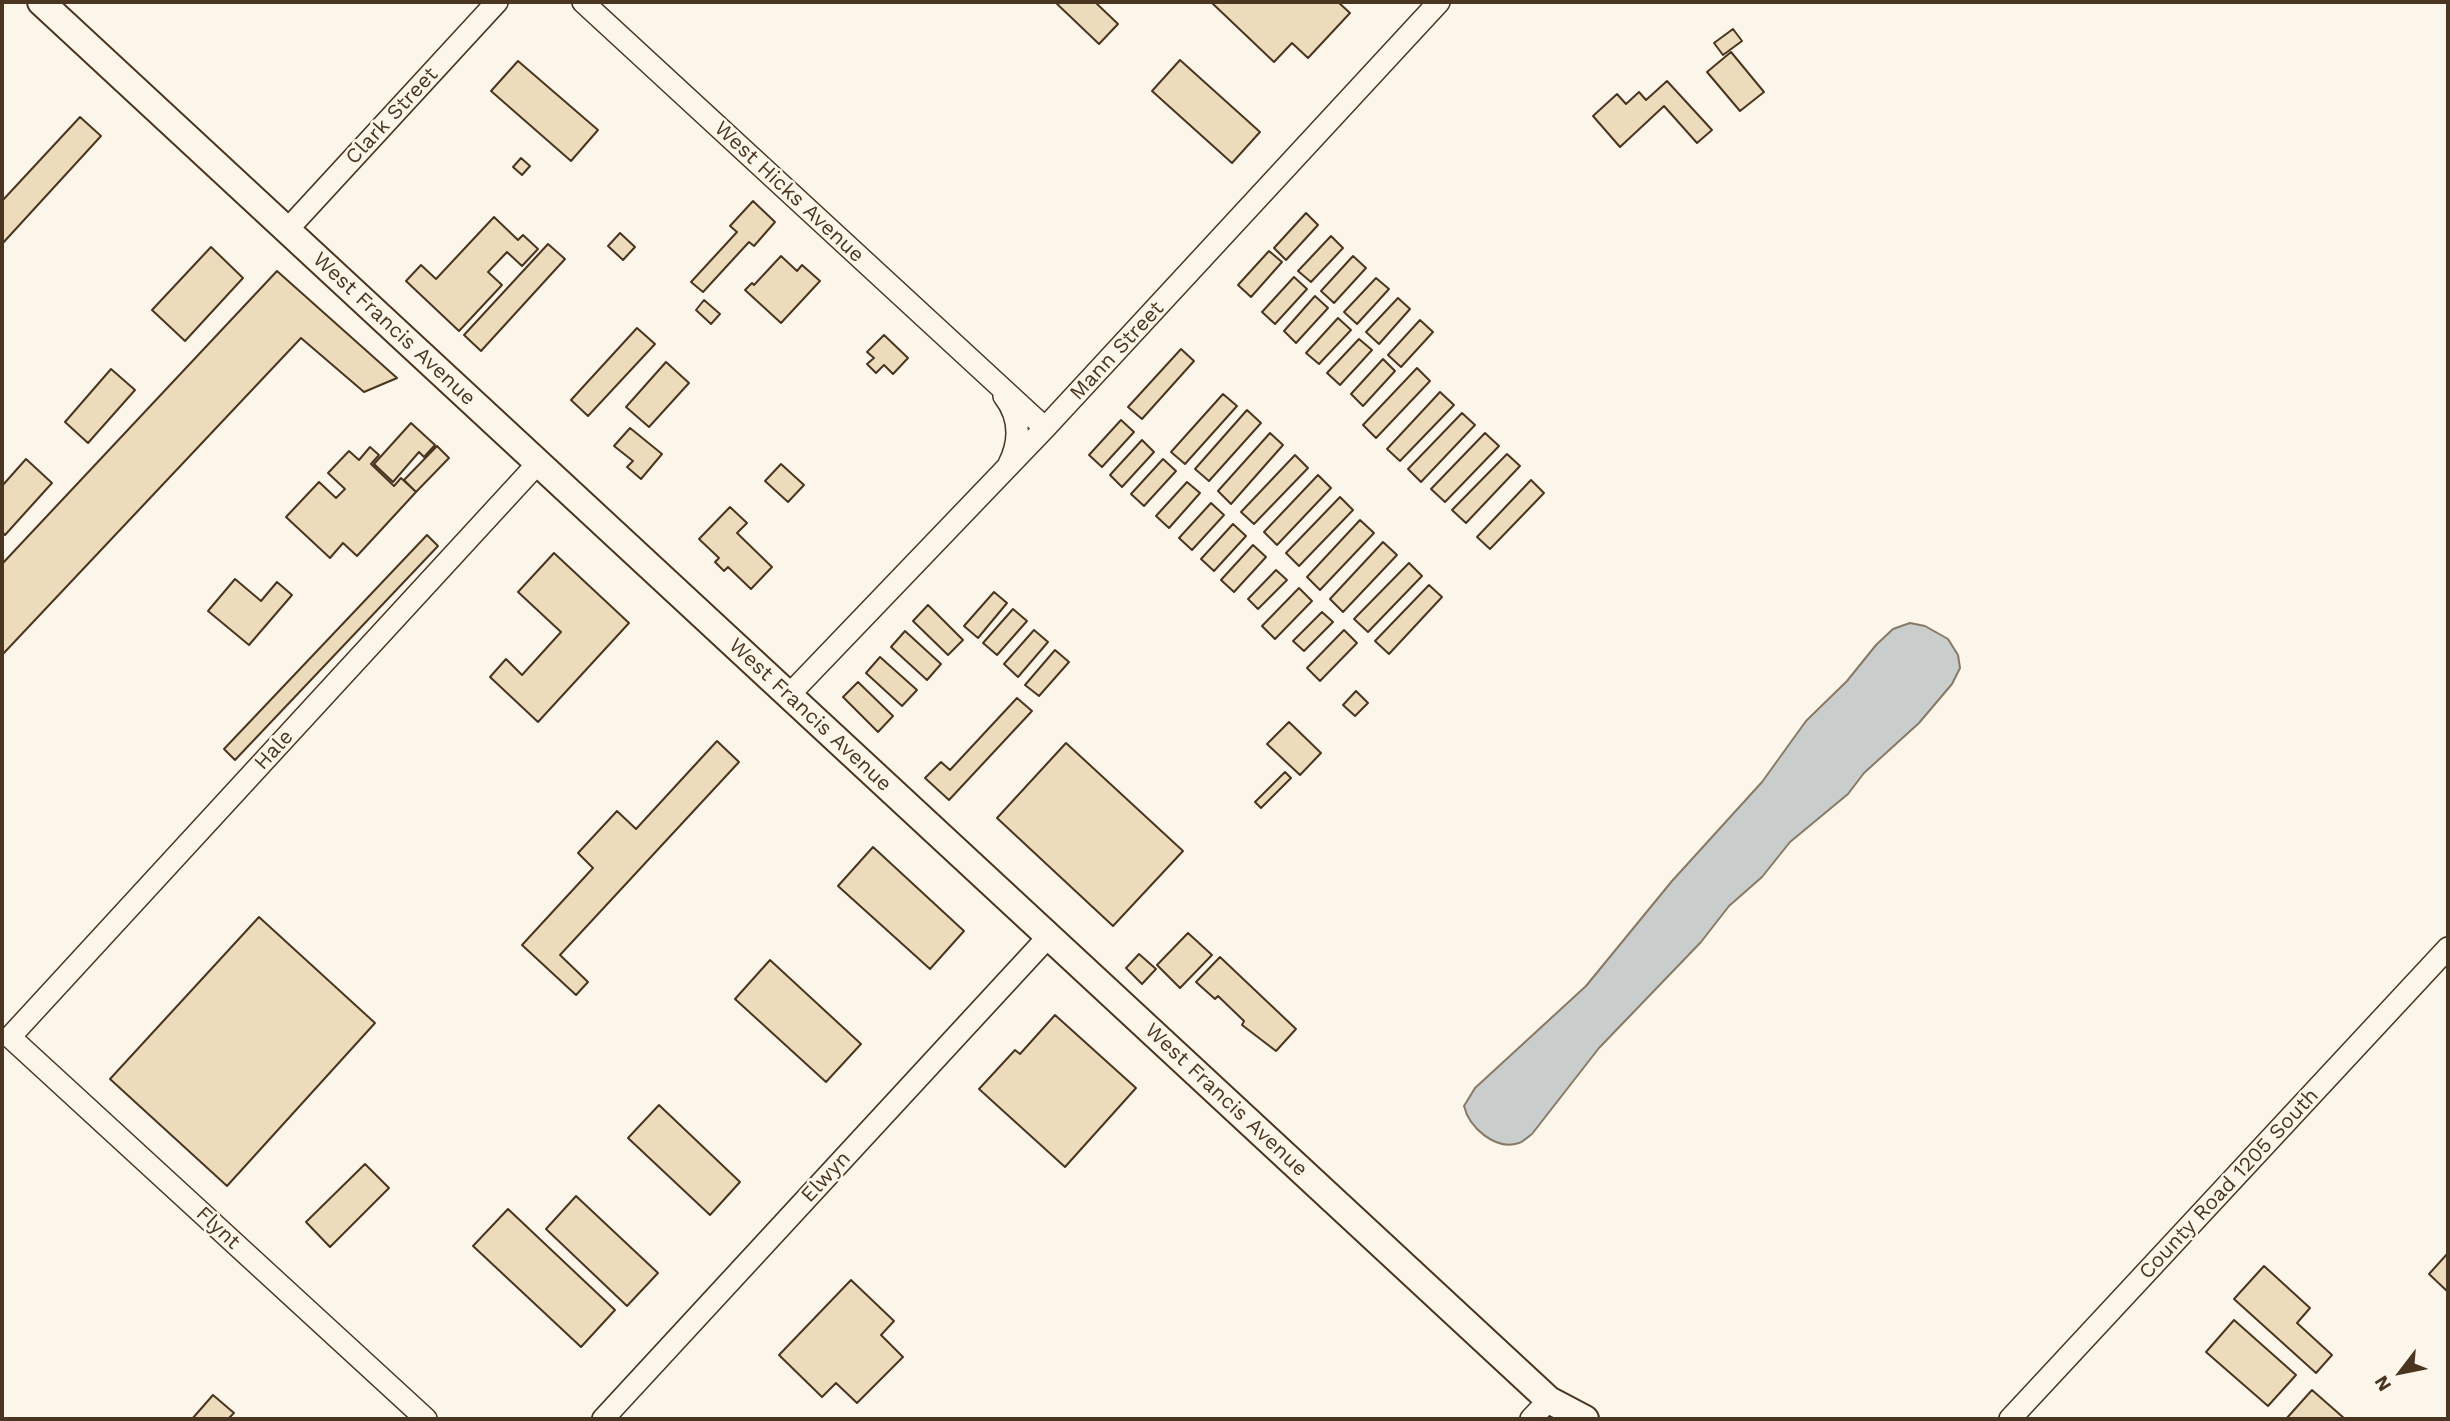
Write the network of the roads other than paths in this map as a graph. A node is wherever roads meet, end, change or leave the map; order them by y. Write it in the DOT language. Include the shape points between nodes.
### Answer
graph roads {
  1 [pos="41,2"];
  2 [pos="497,2"];
  3 [pos="583,2"];
  4 [pos="1439,2"];
  5 [pos="287,230"];
  6 [pos="995,382"];
  7 [pos="1045,428"];
  8 [pos="538,462"];
  9 [pos="1000,477"];
  10 [pos="789,695"];
  11 [pos="1049,936"];
  12 [pos="2448,948"];
  13 [pos="10,1037"];
  14 [pos="1549,1400"];
  15 [pos="426,1419"];
  16 [pos="603,1419"];
  17 [pos="1531,1419"];
  18 [pos="1585,1419"];
  19 [pos="2010,1419"];
  1 -- 5 [label="street, West Francis Avenue"];
  2 -- 5 [label="street, Clark Street"];
  3 -- 6 [label="street, West Hicks Avenue"];
  4 -- 7 [label="street, Mann Street"];
  5 -- 8 [label="street, West Francis Avenue"];
  6 -- 7 [label="street, West Hicks Avenue"];
  6 -- 9 [label="street, West Hicks Avenue" via="1012,406 1018,428 1014,454"];
  7 -- 9 [label="street, Mann Street"];
  8 -- 10 [label="street, West Francis Avenue"];
  8 -- 13 [label="street, Hale"];
  9 -- 10 [label="street, Mann Street"];
  10 -- 11 [label="street, West Francis Avenue"];
  11 -- 14 [label="street, West Francis Avenue"];
  11 -- 16 [label="street, Elwyn"];
  12 -- 19 [label="street, County Road 1205 South"];
  13 -- 15 [label="street, Flynt"];
  14 -- 17 [label="street"];
  14 -- 18 [label="street, West Francis Avenue"];
}
